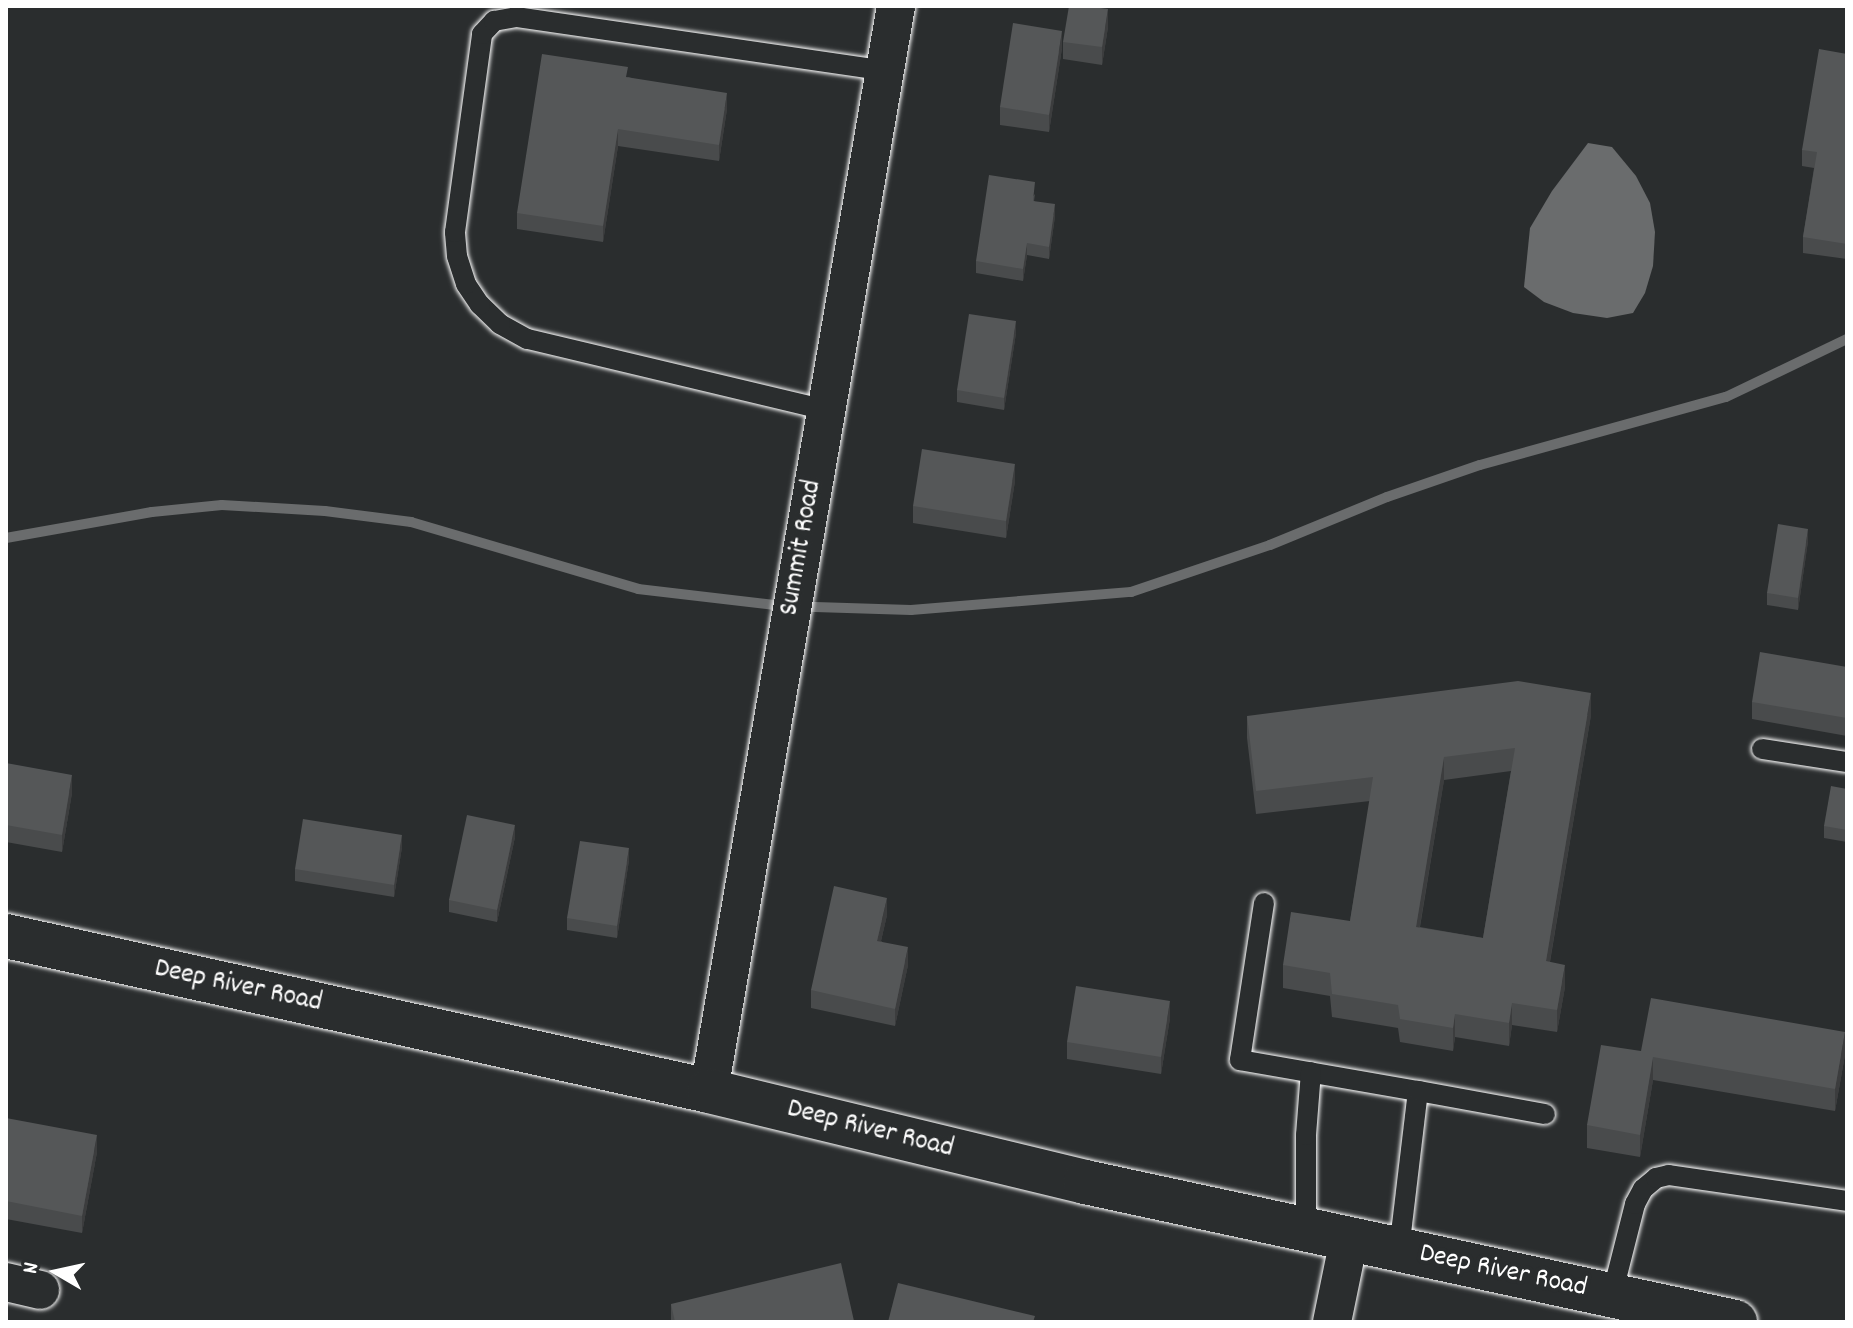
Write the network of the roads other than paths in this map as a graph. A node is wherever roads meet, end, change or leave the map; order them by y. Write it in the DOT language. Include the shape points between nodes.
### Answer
graph roads {
  1 [pos="896,6"];
  2 [pos="885,71"];
  3 [pos="826,410"];
  4 [pos="1762,749"];
  5 [pos="1847,762"];
  6 [pos="1264,903"];
  7 [pos="6,936"];
  8 [pos="1311,1072"];
  9 [pos="709,1091"];
  10 [pos="1418,1091"];
  11 [pos="1545,1114"];
  12 [pos="1847,1201"];
  13 [pos="1306,1229"];
  14 [pos="1349,1239"];
  15 [pos="1399,1250"];
  16 [pos="1612,1295"];
  17 [pos="1332,1322"];
  18 [pos="1735,1322"];
  1 -- 2 [label="street, Summit Road"];
  2 -- 3 [label="street, Summit Road"];
  2 -- 3 [label="lane" via="517,17 494,21 482,34 455,232 466,284 480,305 527,339"];
  3 -- 9 [label="street, Summit Road"];
  4 -- 5 [label="lane"];
  6 -- 8 [label="lane" via="1240,1060"];
  7 -- 9 [label="street, Deep River Road"];
  8 -- 10 [label="lane"];
  8 -- 13 [label="lane"];
  9 -- 13 [label="street, Deep River Road"];
  10 -- 11 [label="lane"];
  10 -- 15 [label="lane"];
  12 -- 16 [label="lane" via="1669,1175 1656,1178 1635,1204"];
  13 -- 14 [label="street, Deep River Road"];
  14 -- 15 [label="street, Deep River Road"];
  14 -- 17 [label="street"];
  15 -- 16 [label="street, Deep River Road"];
  16 -- 18 [label="street, Deep River Road"];
}
